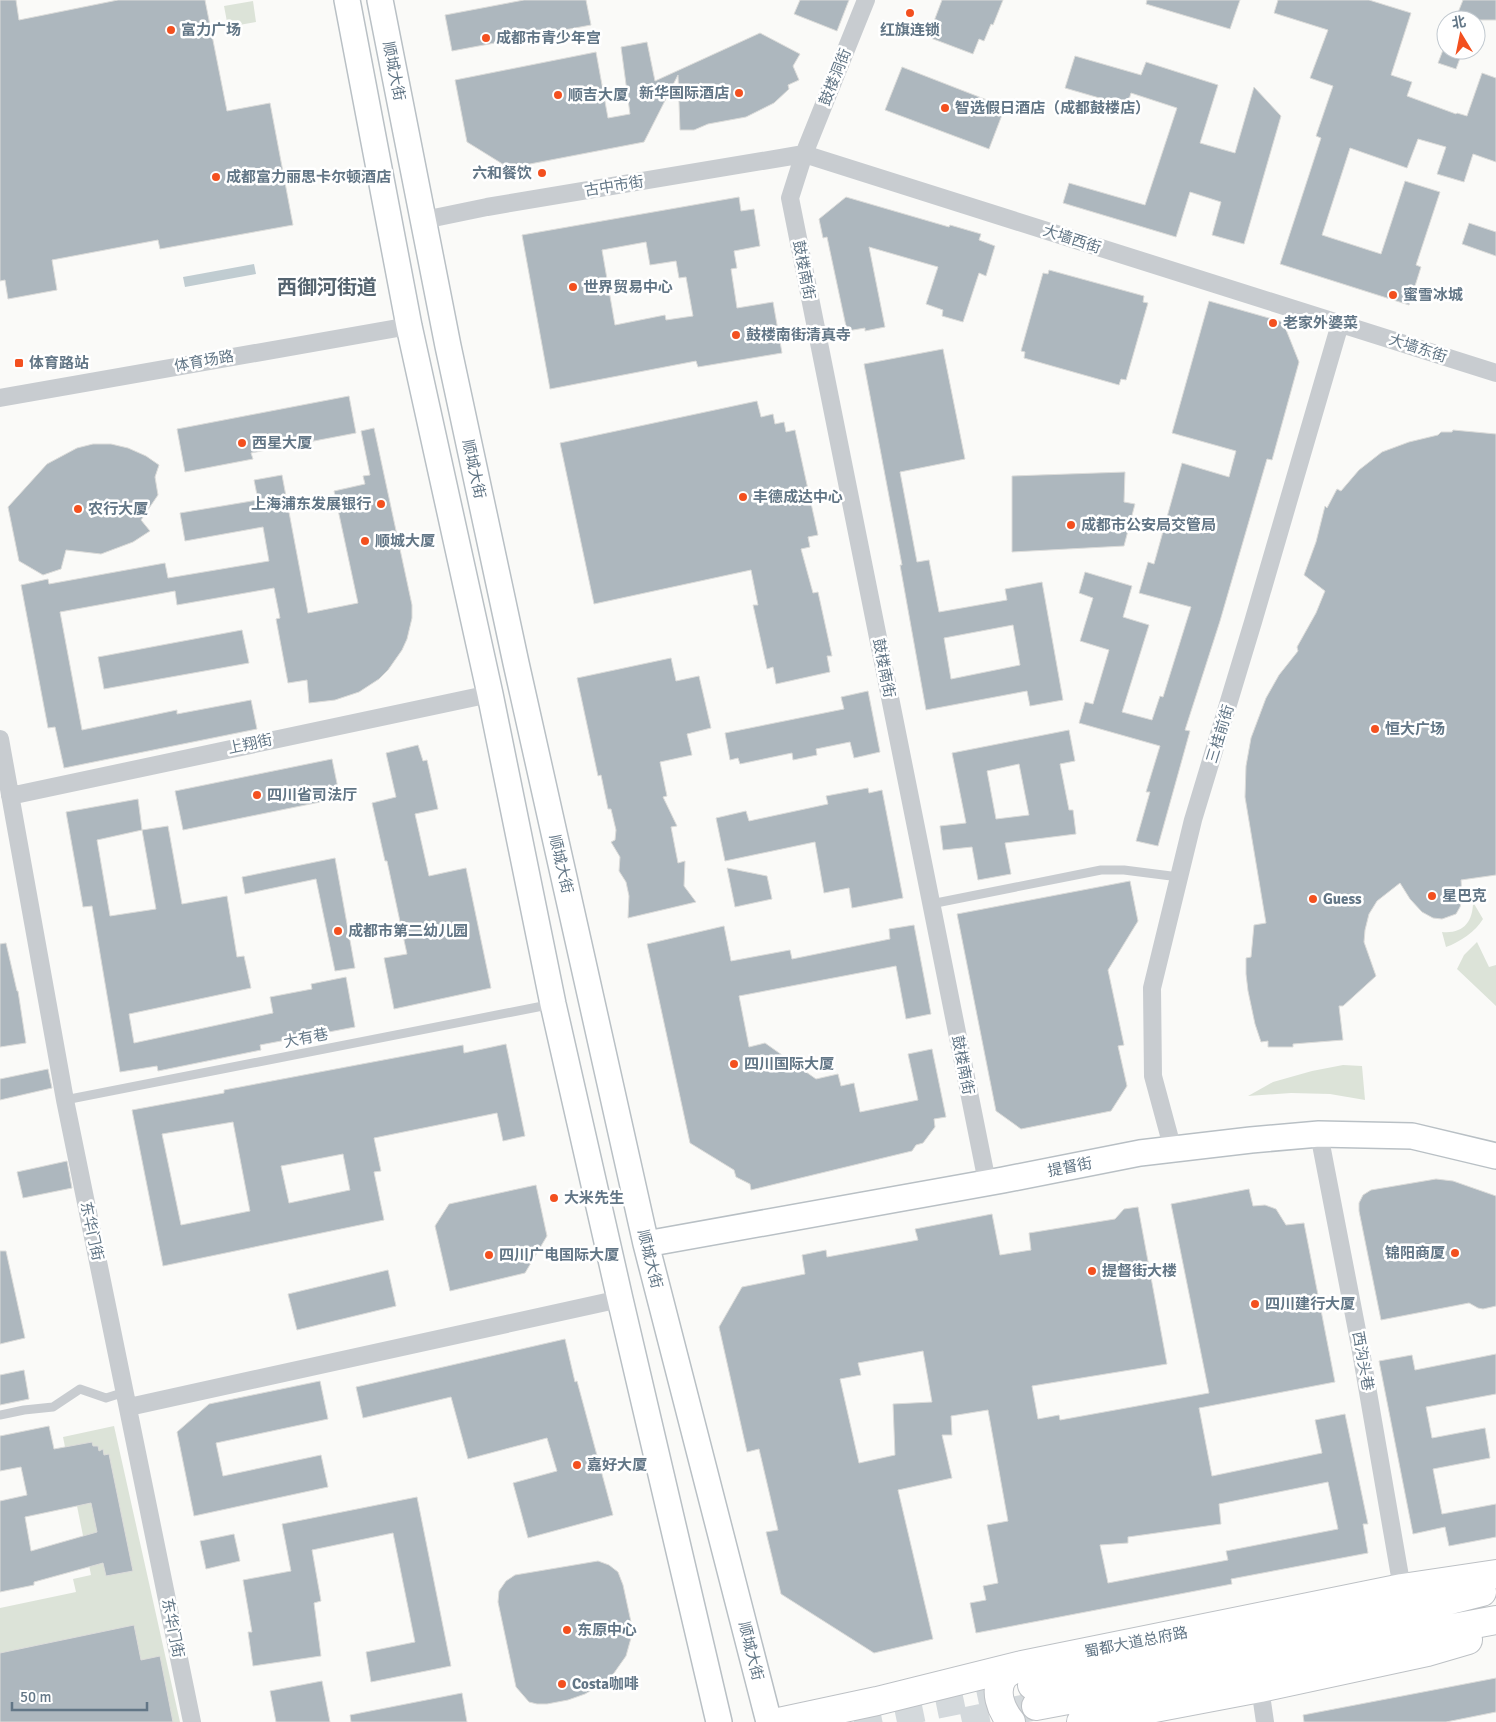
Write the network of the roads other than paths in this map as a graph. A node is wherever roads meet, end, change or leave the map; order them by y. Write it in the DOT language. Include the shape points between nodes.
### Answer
graph roads {
  1 [pos="347,0"];
  2 [pos="380,0"];
  3 [pos="866,0"];
  4 [pos="804,154"];
  5 [pos="424,220"];
  6 [pos="1340,324"];
  7 [pos="409,326"];
  8 [pos="1496,373"];
  9 [pos="0,398"];
  10 [pos="490,694"];
  11 [pos="0,739"];
  12 [pos="10,796"];
  13 [pos="1179,877"];
  14 [pos="931,904"];
  15 [pos="553,1004"];
  16 [pos="65,1100"];
  17 [pos="1319,1134"];
  18 [pos="1173,1150"];
  19 [pos="1496,1156"];
  20 [pos="987,1182"];
  21 [pos="646,1244"];
  22 [pos="620,1300"];
  23 [pos="127,1400"];
  24 [pos="0,1415"];
  25 [pos="1496,1574"];
  26 [pos="1402,1588"];
  27 [pos="1496,1588"];
  28 [pos="1496,1620"];
  29 [pos="1496,1633"];
  30 [pos="1030,1686"];
  31 [pos="1260,1688"];
  32 [pos="192,1722"];
  33 [pos="719,1722"];
  34 [pos="769,1722"];
  35 [pos="779,1722"];
  36 [pos="1011,1722"];
  37 [pos="1081,1722"];
  38 [pos="1265,1722"];
  1 -- 7 [label="main road"];
  2 -- 5 [label="main road, 顺城大街"];
  3 -- 4 [label="street, 鼓楼洞街"];
  4 -- 5 [label="street, 古中市街"];
  4 -- 6 [label="street, 大墙西街"];
  4 -- 14 [label="street, 鼓楼南街" via="790,198"];
  5 -- 21 [label="main road, 顺城大街" via="514,654"];
  6 -- 8 [label="street, 大墙东街"];
  6 -- 13 [label="street, 三桂前街"];
  7 -- 9 [label="street, 体育场路"];
  7 -- 10 [label="main road"];
  10 -- 12 [label="street, 上翔街"];
  10 -- 15 [label="main road"];
  11 -- 12 [label="street, 东华门街"];
  12 -- 16 [label="street, 东华门街"];
  13 -- 14 [label="lane" via="1100,870"];
  13 -- 18 [label="street, 三桂前街" via="1152,988 1153,1076"];
  14 -- 20 [label="street, 鼓楼南街"];
  15 -- 16 [label="lane, 大有巷"];
  15 -- 22 [label="main road"];
  16 -- 23 [label="street, 东华门街"];
  17 -- 18 [label="main road, 提督街"];
  17 -- 19 [label="main road, 提督街" via="1412,1136"];
  17 -- 26 [label="street, 西沟头巷"];
  18 -- 20 [label="main road, 提督街" via="1140,1152"];
  20 -- 21 [label="main road, 提督街"];
  21 -- 34 [label="main road, 顺城大街"];
  22 -- 23 [label="street"];
  22 -- 33 [label="main road"];
  23 -- 24 [label="lane" via="106,1398 80,1389 52,1406"];
  23 -- 32 [label="street, 东华门街"];
  25 -- 26 [label="main road, 蜀都大道总府路"];
  26 -- 30 [label="main road, 蜀都大道总府路"];
  27 -- 30 [label="main road, 蜀都大道总府路" via="1419,1608"];
  28 -- 30 [label="main road, 蜀都大道总府路"];
  29 -- 31 [label="main road" via="1427,1652"];
  30 -- 35 [label="main road, 蜀都大道总府路" via="877,1701"];
  30 -- 36 [label="main road" via="1005,1676 1000,1685 1000,1705"];
  31 -- 37 [label="main road"];
  31 -- 38 [label="street"];
}
